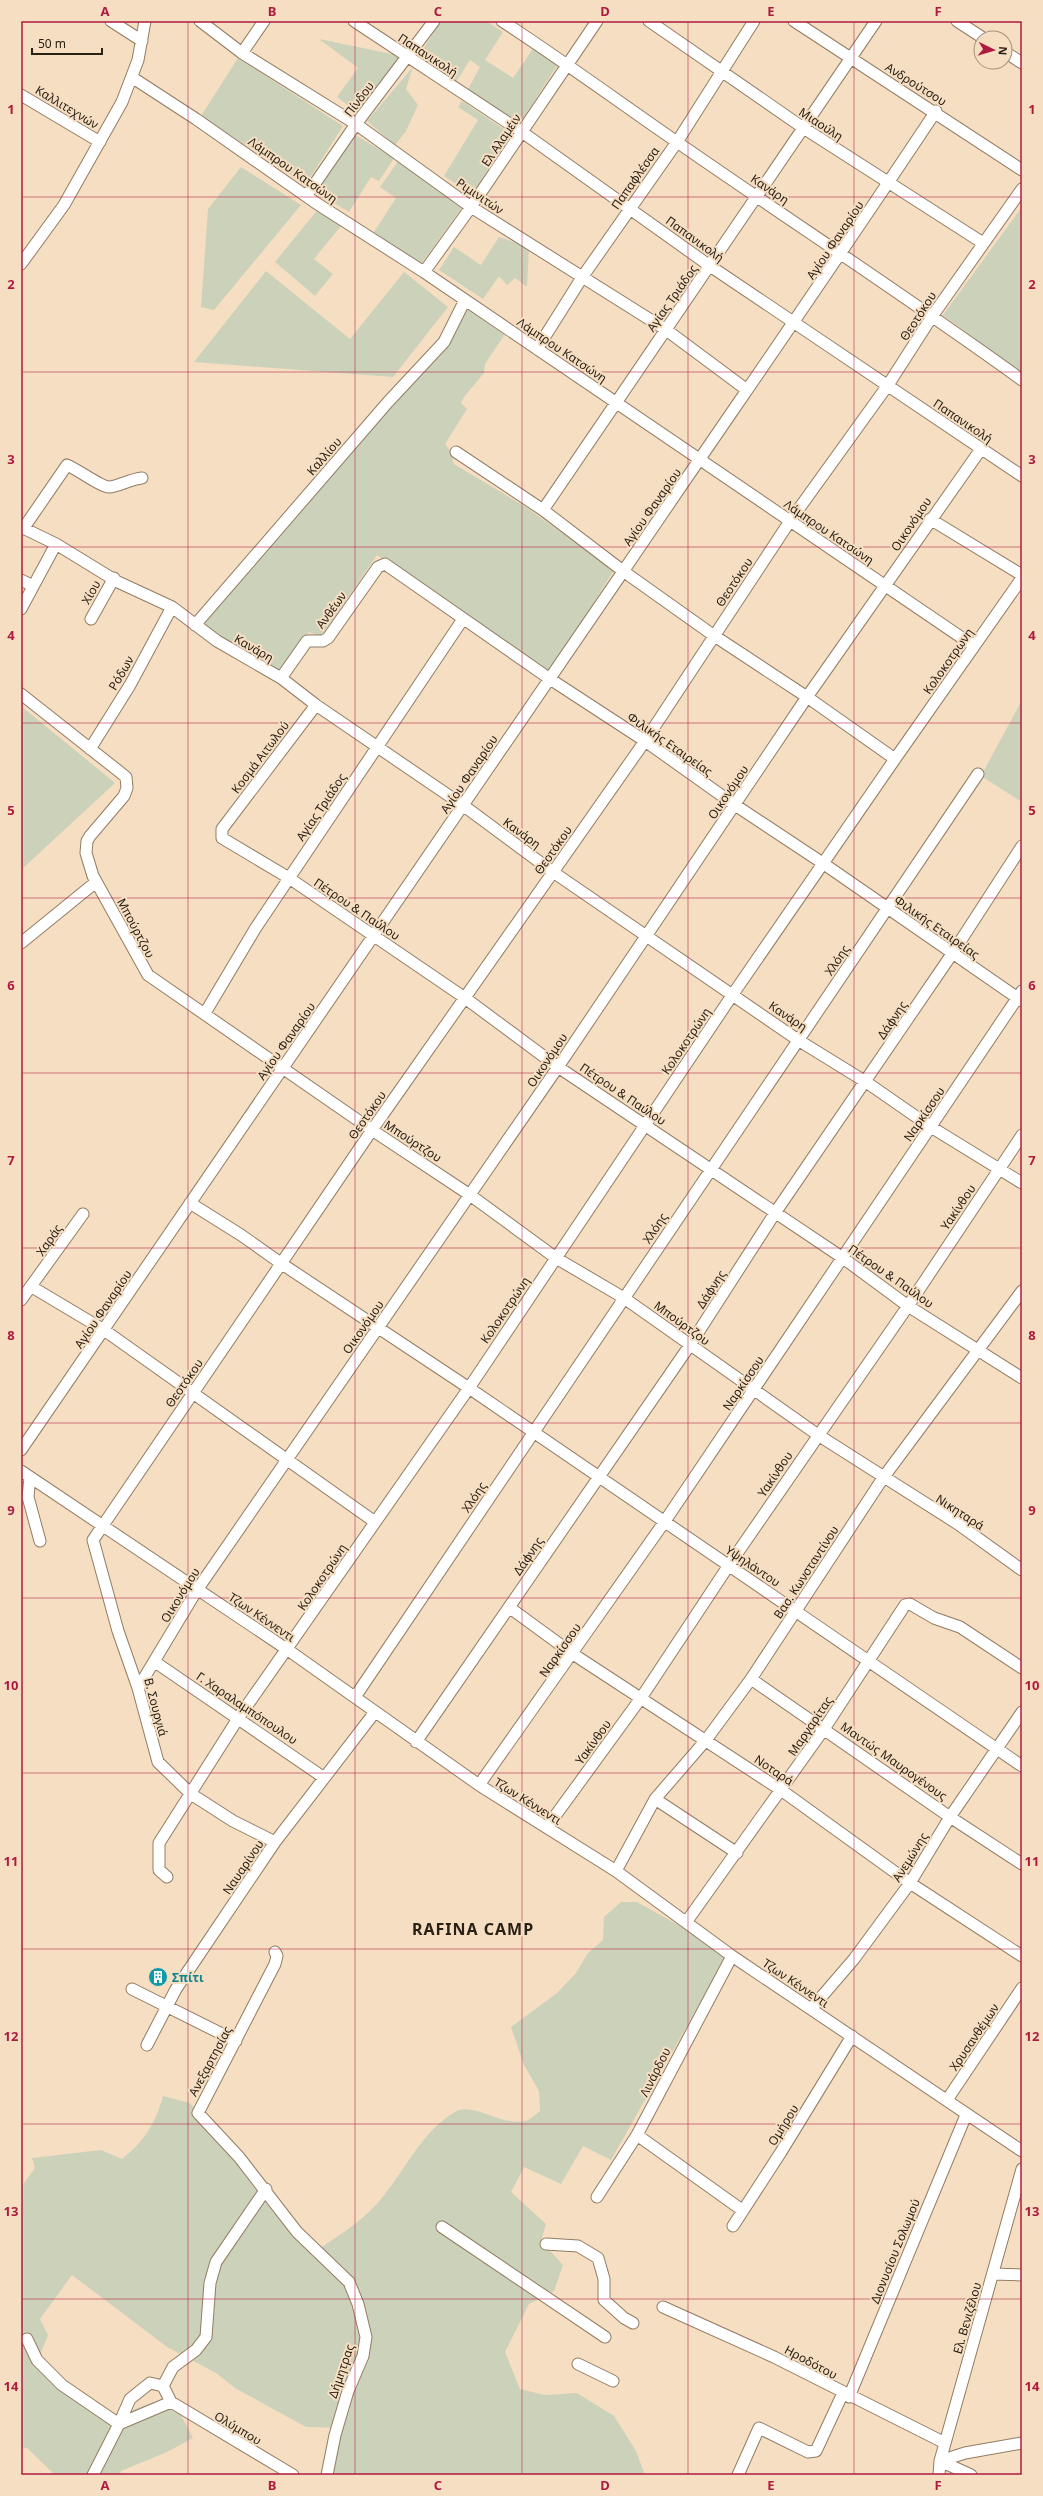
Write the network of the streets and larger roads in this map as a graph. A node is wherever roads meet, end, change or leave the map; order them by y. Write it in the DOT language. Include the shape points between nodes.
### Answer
graph roads {
  1 [pos="111,21"];
  2 [pos="145,21"];
  3 [pos="200,21"];
  4 [pos="264,21"];
  5 [pos="354,21"];
  6 [pos="434,21"];
  7 [pos="502,21"];
  8 [pos="597,21"];
  9 [pos="649,21"];
  10 [pos="754,21"];
  11 [pos="794,21"];
  12 [pos="876,21"];
  13 [pos="957,21"];
  14 [pos="973,31"];
  15 [pos="142,41"];
  16 [pos="242,53"];
  17 [pos="407,57"];
  18 [pos="1013,57"];
  19 [pos="851,59"];
  20 [pos="1022,63"];
  21 [pos="568,64"];
  22 [pos="721,72"];
  23 [pos="132,78"];
  24 [pos="21,95"];
  25 [pos="936,111"];
  26 [pos="356,124"];
  27 [pos="802,127"];
  28 [pos="522,132"];
  29 [pos="100,142"];
  30 [pos="677,142"];
  31 [pos="1022,170"];
  32 [pos="889,182"];
  33 [pos="1022,189"];
  34 [pos="307,195"];
  35 [pos="756,196"];
  36 [pos="472,207"];
  37 [pos="630,208"];
  38 [pos="983,242"];
  39 [pos="842,253"];
  40 [pos="21,264"];
  41 [pos="710,266"];
  42 [pos="424,272"];
  43 [pos="583,276"];
  44 [pos="465,300"];
  45 [pos="933,315"];
  46 [pos="795,323"];
  47 [pos="666,329"];
  48 [pos="537,349"];
  49 [pos="1022,380"];
  50 [pos="888,385"];
  51 [pos="747,390"];
  52 [pos="617,403"];
  53 [pos="981,449"];
  54 [pos="456,452"];
  55 [pos="700,460"];
  56 [pos="1022,476"];
  57 [pos="142,478"];
  58 [pos="543,510"];
  59 [pos="930,519"];
  60 [pos="790,521"];
  61 [pos="22,528"];
  62 [pos="56,544"];
  63 [pos="382,564"];
  64 [pos="623,571"];
  65 [pos="1022,575"];
  66 [pos="114,578"];
  67 [pos="1022,578"];
  68 [pos="21,580"];
  69 [pos="33,586"];
  70 [pos="885,586"];
  71 [pos="172,607"];
  72 [pos="21,608"];
  73 [pos="91,619"];
  74 [pos="463,619"];
  75 [pos="195,625"];
  76 [pos="713,635"];
  77 [pos="974,646"];
  78 [pos="281,678"];
  79 [pos="550,679"];
  80 [pos="21,694"];
  81 [pos="807,697"];
  82 [pos="316,706"];
  83 [pos="645,741"];
  84 [pos="378,748"];
  85 [pos="90,749"];
  86 [pos="895,759"];
  87 [pos="978,774"];
  88 [pos="735,805"];
  89 [pos="464,806"];
  90 [pos="226,825"];
  91 [pos="1022,846"];
  92 [pos="824,864"];
  93 [pos="553,872"];
  94 [pos="289,878"];
  95 [pos="96,882"];
  96 [pos="887,909"];
  97 [pos="647,935"];
  98 [pos="376,937"];
  99 [pos="21,943"];
  100 [pos="952,954"];
  101 [pos="733,994"];
  102 [pos="1020,997"];
  103 [pos="465,998"];
  104 [pos="205,1013"];
  105 [pos="798,1040"];
  106 [pos="558,1067"];
  107 [pos="282,1068"];
  108 [pos="866,1082"];
  109 [pos="645,1125"];
  110 [pos="931,1127"];
  111 [pos="372,1130"];
  112 [pos="1022,1135"];
  113 [pos="1000,1168"];
  114 [pos="711,1169"];
  115 [pos="1022,1183"];
  116 [pos="470,1195"];
  117 [pos="190,1203"];
  118 [pos="775,1213"];
  119 [pos="83,1214"];
  120 [pos="556,1258"];
  121 [pos="843,1258"];
  122 [pos="282,1264"];
  123 [pos="32,1286"];
  124 [pos="1022,1291"];
  125 [pos="624,1298"];
  126 [pos="21,1300"];
  127 [pos="908,1306"];
  128 [pos="379,1327"];
  129 [pos="104,1330"];
  130 [pos="690,1345"];
  131 [pos="979,1350"];
  132 [pos="1022,1378"];
  133 [pos="469,1388"];
  134 [pos="753,1391"];
  135 [pos="193,1392"];
  136 [pos="534,1432"];
  137 [pos="818,1435"];
  138 [pos="21,1450"];
  139 [pos="287,1459"];
  140 [pos="26,1474"];
  141 [pos="598,1476"];
  142 [pos="883,1478"];
  143 [pos="665,1521"];
  144 [pos="375,1522"];
  145 [pos="102,1524"];
  146 [pos="40,1541"];
  147 [pos="729,1565"];
  148 [pos="1022,1570"];
  149 [pos="197,1590"];
  150 [pos="510,1608"];
  151 [pos="796,1611"];
  152 [pos="288,1650"];
  153 [pos="573,1654"];
  154 [pos="868,1661"];
  155 [pos="155,1662"];
  156 [pos="1022,1668"];
  157 [pos="751,1679"];
  158 [pos="138,1688"];
  159 [pos="355,1697"];
  160 [pos="641,1698"];
  161 [pos="374,1712"];
  162 [pos="1022,1712"];
  163 [pos="239,1717"];
  164 [pos="824,1729"];
  165 [pos="706,1740"];
  166 [pos="416,1742"];
  167 [pos="997,1748"];
  168 [pos="1022,1766"];
  169 [pos="324,1777"];
  170 [pos="479,1786"];
  171 [pos="782,1790"];
  172 [pos="191,1794"];
  173 [pos="655,1799"];
  174 [pos="950,1817"];
  175 [pos="547,1827"];
  176 [pos="275,1842"];
  177 [pos="737,1853"];
  178 [pos="1022,1864"];
  179 [pos="616,1871"];
  180 [pos="167,1877"];
  181 [pos="910,1883"];
  182 [pos="687,1921"];
  183 [pos="274,1952"];
  184 [pos="732,1956"];
  185 [pos="1022,1956"];
  186 [pos="1022,1988"];
  187 [pos="132,1990"];
  188 [pos="166,2008"];
  189 [pos="811,2009"];
  190 [pos="852,2036"];
  191 [pos="236,2041"];
  192 [pos="147,2046"];
  193 [pos="947,2100"];
  194 [pos="966,2115"];
  195 [pos="637,2135"];
  196 [pos="1022,2151"];
  197 [pos="1022,2169"];
  198 [pos="266,2189"];
  199 [pos="597,2197"];
  200 [pos="742,2210"];
  201 [pos="733,2226"];
  202 [pos="442,2227"];
  203 [pos="546,2244"];
  204 [pos="993,2274"];
  205 [pos="1022,2275"];
  206 [pos="663,2307"];
  207 [pos="633,2323"];
  208 [pos="605,2337"];
  209 [pos="27,2339"];
  210 [pos="578,2364"];
  211 [pos="613,2381"];
  212 [pos="163,2386"];
  213 [pos="846,2395"];
  214 [pos="171,2402"];
  215 [pos="120,2424"];
  216 [pos="946,2443"];
  217 [pos="1022,2443"];
  218 [pos="940,2461"];
  219 [pos="93,2475"];
  220 [pos="293,2475"];
  221 [pos="327,2475"];
  222 [pos="738,2475"];
  223 [pos="932,2475"];
  224 [pos="939,2475"];
  225 [pos="971,2475"];
  1 -- 15 [label="street"];
  2 -- 15 [label="street"];
  3 -- 16 [label="street, Ριμινιτών"];
  4 -- 16 [label="street"];
  5 -- 17 [label="street, Παπανικολή"];
  6 -- 17 [label="street, Πίνδου"];
  7 -- 21 [label="street, Κανάρη"];
  8 -- 21 [label="street, Ελ Αλαμέιν"];
  9 -- 22 [label="street, Μιαούλη"];
  10 -- 22 [label="street, Παπαφλέσσα"];
  11 -- 19 [label="street, Ανδρούτσου"];
  12 -- 19 [label="street, Αγίας Τριάδος"];
  13 -- 14 [label="street"];
  15 -- 23 [label="street"];
  16 -- 26 [label="street, Ριμινιτών"];
  17 -- 26 [label="street, Πίνδου"];
  17 -- 28 [label="street, Παπανικολή"];
  18 -- 20 [label="street"];
  19 -- 25 [label="street, Ανδρούτσου"];
  19 -- 27 [label="street, Αγίας Τριάδος"];
  21 -- 28 [label="street, Ελ Αλαμέιν"];
  21 -- 30 [label="street, Κανάρη"];
  22 -- 27 [label="street, Μιαούλη"];
  22 -- 30 [label="street, Παπαφλέσσα"];
  23 -- 29 [label="street"];
  23 -- 34 [label="street, Λάμπρου Κατσώνη"];
  24 -- 29 [label="street, Καλλιτεχνών"];
  25 -- 31 [label="street, Ανδρούτσου"];
  25 -- 32 [label="street, Αγίου Φαναρίου"];
  26 -- 34 [label="street, Πίνδου"];
  26 -- 36 [label="street, Ριμινιτών"];
  27 -- 32 [label="street, Μιαούλη"];
  27 -- 35 [label="street, Αγίας Τριάδος"];
  28 -- 36 [label="street, Ελ Αλαμέιν"];
  28 -- 37 [label="street, Παπανικολή"];
  29 -- 40 [label="street" via="64,205"];
  30 -- 35 [label="street, Κανάρη"];
  30 -- 37 [label="street, Παπαφλέσσα"];
  32 -- 38 [label="street, Μιαούλη"];
  32 -- 39 [label="street, Αγίου Φαναρίου"];
  33 -- 38 [label="street, Θεοτόκου"];
  34 -- 42 [label="street, Λάμπρου Κατσώνη"];
  35 -- 39 [label="street, Κανάρη"];
  35 -- 41 [label="street, Αγίας Τριάδος"];
  36 -- 42 [label="street, Ελ Αλαμέιν"];
  36 -- 43 [label="street, Ριμινιτών"];
  37 -- 41 [label="street, Παπανικολή"];
  37 -- 43 [label="street, Παπαφλέσσα"];
  38 -- 45 [label="street, Θεοτόκου"];
  39 -- 45 [label="street, Κανάρη"];
  39 -- 46 [label="street, Αγίου Φαναρίου"];
  41 -- 46 [label="street, Παπανικολή"];
  41 -- 47 [label="street, Αγίας Τριάδος"];
  42 -- 44 [label="street, Λάμπρου Κατσώνη"];
  43 -- 47 [label="street, Ριμινιτών"];
  43 -- 48 [label="street, Παπαφλέσσα"];
  44 -- 48 [label="street, Λάμπρου Κατσώνη"];
  44 -- 75 [label="street, Καλλίου" via="444,342 388,402"];
  45 -- 49 [label="street, Κανάρη"];
  45 -- 50 [label="street, Θεοτόκου"];
  46 -- 50 [label="street, Παπανικολή"];
  46 -- 51 [label="street, Αγίου Φαναρίου"];
  47 -- 51 [label="street, Ριμινιτών"];
  47 -- 52 [label="street, Αγίας Τριάδος"];
  48 -- 52 [label="street, Λάμπρου Κατσώνη"];
  50 -- 53 [label="street, Παπανικολή"];
  50 -- 60 [label="street, Θεοτόκου"];
  51 -- 55 [label="street, Αγίου Φαναρίου"];
  52 -- 55 [label="street, Λάμπρου Κατσώνη"];
  52 -- 58 [label="street, Αγίας Τριάδος"];
  53 -- 56 [label="street, Παπανικολή"];
  53 -- 59 [label="street, Οικονόμου"];
  54 -- 58 [label="street"];
  55 -- 60 [label="street, Λάμπρου Κατσώνη"];
  55 -- 64 [label="street, Αγίου Φαναρίου"];
  57 -- 61 [label="street" via="130,479 114,487 107,487 67,465"];
  58 -- 64 [label="street"];
  59 -- 65 [label="street"];
  59 -- 70 [label="street, Οικονόμου"];
  60 -- 70 [label="street, Λάμπρου Κατσώνη"];
  60 -- 76 [label="street, Θεοτόκου"];
  61 -- 62 [label="street, Κανάρη"];
  62 -- 66 [label="street, Κανάρη"];
  62 -- 69 [label="street"];
  63 -- 74 [label="street, Φιλικής Εταιρείας" via="388,565"];
  63 -- 78 [label="street, Ανθέων" via="328,638 323,641 307,641"];
  64 -- 76 [label="street"];
  64 -- 79 [label="street, Αγίου Φαναρίου"];
  66 -- 71 [label="street, Κανάρη"];
  66 -- 73 [label="street, Χίου"];
  67 -- 77 [label="street, Κολοκοτρωνη"];
  68 -- 69 [label="street"];
  69 -- 72 [label="street"];
  70 -- 77 [label="street, Λάμπρου Κατσώνη"];
  70 -- 81 [label="street, Οικονόμου"];
  71 -- 75 [label="street, Κανάρη"];
  71 -- 85 [label="street, Ρόδων" via="130,685"];
  74 -- 79 [label="street, Φιλικής Εταιρείας"];
  74 -- 84 [label="street, Αγίας Τριάδος"];
  75 -- 78 [label="street, Κανάρη" via="217,641"];
  76 -- 81 [label="street"];
  76 -- 83 [label="street, Θεοτόκου"];
  77 -- 86 [label="street, Κολοκοτρωνη"];
  78 -- 82 [label="street, Κανάρη"];
  79 -- 83 [label="street, Φιλικής Εταιρείας"];
  79 -- 89 [label="street, Αγίου Φαναρίου"];
  80 -- 85 [label="street, Μπούρτζου"];
  81 -- 86 [label="street"];
  81 -- 88 [label="street, Οικονόμου"];
  82 -- 84 [label="street, Κανάρη"];
  82 -- 90 [label="street, Κοσμά Αιτωλού"];
  83 -- 88 [label="street, Φιλικής Εταιρείας"];
  83 -- 93 [label="street, Θεοτόκου"];
  84 -- 89 [label="street, Κανάρη"];
  84 -- 94 [label="street, Αγίας Τριάδος"];
  85 -- 95 [label="street, Μπούρτζου" via="126,777 127,788 114,811 87,841 88,861"];
  86 -- 92 [label="street, Κολοκοτρώνη"];
  87 -- 96 [label="street, Χλόης"];
  88 -- 92 [label="street, Φιλικής Εταιρείας"];
  88 -- 97 [label="street, Οικονόμου"];
  89 -- 93 [label="street, Κανάρη"];
  89 -- 98 [label="street, Αγίου Φαναρίου"];
  90 -- 94 [label="street, Πέτρου & Παύλου" via="221,832 225,840"];
  91 -- 100 [label="street, Δάφνης"];
  92 -- 96 [label="street, Φιλικής Εταιρείας"];
  92 -- 101 [label="street, Κολοκοτρώνη"];
  93 -- 97 [label="street, Κανάρη"];
  93 -- 103 [label="street, Θεοτόκου"];
  94 -- 98 [label="street, Πέτρου & Παύλου"];
  94 -- 104 [label="street, Αγίας Τριάδος"];
  95 -- 99 [label="street"];
  95 -- 104 [label="street, Μπούρτζου" via="145,973"];
  96 -- 100 [label="street, Φιλικής Εταιρείας"];
  96 -- 105 [label="street, Χλόης"];
  97 -- 101 [label="street, Κανάρη"];
  97 -- 106 [label="street, Οικονόμου"];
  98 -- 103 [label="street, Πέτρου & Παύλου"];
  98 -- 107 [label="street, Αγίου Φαναρίου"];
  100 -- 102 [label="street, Φιλικής Εταιρείας"];
  100 -- 108 [label="street, Δάφνης"];
  101 -- 105 [label="street, Κανάρη"];
  101 -- 109 [label="street, Κολοκοτρώνη"];
  102 -- 110 [label="street, Ναρκίσσου"];
  103 -- 106 [label="street, Πέτρου & Παύλου"];
  103 -- 111 [label="street, Θεοτόκου"];
  104 -- 107 [label="street, Μπούρτζου"];
  105 -- 108 [label="street, Κανάρη"];
  105 -- 114 [label="street, Χλόης"];
  106 -- 109 [label="street, Πέτρου & Παύλου"];
  106 -- 116 [label="street, Οικονόμου"];
  107 -- 111 [label="street, Μπούρτζου"];
  107 -- 117 [label="street, Αγίου Φαναρίου"];
  108 -- 110 [label="street, Κανάρη"];
  108 -- 118 [label="street, Δάφνης"];
  109 -- 114 [label="street, Πέτρου & Παύλου"];
  109 -- 120 [label="street, Κολοκοτρώνη"];
  110 -- 113 [label="street, Κανάρη"];
  110 -- 121 [label="street, Ναρκίσσου"];
  111 -- 116 [label="street, Μπούρτζου"];
  111 -- 122 [label="street, Θεοτόκου"];
  112 -- 113 [label="street, Υακίνθου"];
  113 -- 115 [label="street, Κανάρη"];
  113 -- 127 [label="street, Υακίνθου"];
  114 -- 118 [label="street, Πέτρου & Παύλου"];
  114 -- 125 [label="street, Χλόης"];
  116 -- 120 [label="street, Μπούρτζου"];
  116 -- 128 [label="street, Οικονόμου"];
  117 -- 122 [label="street, Υψηλάντου"];
  117 -- 129 [label="street, Αγίου Φαναρίου"];
  118 -- 121 [label="street, Πέτρου & Παύλου"];
  118 -- 130 [label="street, Δάφνης"];
  119 -- 123 [label="street, Χαράς"];
  120 -- 125 [label="street, Μπούρτζου"];
  120 -- 133 [label="street, Κολοκοτρώνη"];
  121 -- 127 [label="street, Πέτρου & Παύλου"];
  121 -- 134 [label="street, Ναρκίσσου"];
  122 -- 128 [label="street, Υψηλάντου"];
  122 -- 135 [label="street, Θεοτόκου"];
  123 -- 126 [label="street, Χαράς"];
  123 -- 129 [label="street"];
  124 -- 131 [label="street, Βασ. Κωνσταντίνου"];
  125 -- 130 [label="street, Μπούρτζου"];
  125 -- 136 [label="street, Χλόης"];
  127 -- 131 [label="street, Πέτρου & Παύλου"];
  127 -- 137 [label="street, Υακίνθου"];
  128 -- 133 [label="street, Υψηλάντου"];
  128 -- 139 [label="street, Οικονόμου"];
  129 -- 135 [label="street"];
  129 -- 138 [label="street, Αγίου Φαναρίου"];
  130 -- 134 [label="street, Μπούρτζου"];
  130 -- 141 [label="street, Δάφνης"];
  131 -- 132 [label="street, Πέτρου & Παύλου"];
  131 -- 142 [label="street, Βασ. Κωνσταντίνου"];
  133 -- 136 [label="street, Υψηλάντου"];
  133 -- 144 [label="street, Κολοκοτρώνη"];
  134 -- 137 [label="street, Μπούρτζου"];
  134 -- 143 [label="street, Ναρκίσσου"];
  135 -- 139 [label="street"];
  135 -- 145 [label="street, Θεοτόκου"];
  136 -- 141 [label="street, Υψηλάντου"];
  136 -- 159 [label="street, Χλόης"];
  137 -- 142 [label="street, Μπούρτζου"];
  137 -- 147 [label="street, Υακίνθου"];
  139 -- 144 [label="street"];
  139 -- 149 [label="street, Οικονόμου"];
  140 -- 145 [label="street, Τζων Κέννεντι"];
  140 -- 146 [label="street" via="28,1497"];
  141 -- 143 [label="street, Υψηλάντου"];
  141 -- 150 [label="street, Δάφνης"];
  142 -- 148 [label="street, Νικηταρά" via="958,1524"];
  142 -- 151 [label="street, Βασ. Κωνσταντίνου"];
  143 -- 147 [label="street, Υψηλάντου"];
  143 -- 153 [label="street, Ναρκίσσου"];
  144 -- 152 [label="street, Κολοκοτρώνη"];
  145 -- 149 [label="street, Τζων Κέννεντι"];
  145 -- 158 [label="street, Β. Σουργιά" via="93,1544 118,1631"];
  147 -- 151 [label="street, Υψηλάντου"];
  147 -- 160 [label="street, Υακίνθου"];
  149 -- 152 [label="street, Τζων Κέννεντι"];
  149 -- 155 [label="street, Οικονόμου"];
  150 -- 153 [label="street, Νοταρά"];
  150 -- 166 [label="street, Δάφνης"];
  151 -- 154 [label="street, Υψηλάντου"];
  151 -- 157 [label="street, Βασ. Κωνσταντίνου"];
  152 -- 159 [label="street, Τζων Κέννεντι"];
  152 -- 163 [label="street, Κολοκοτρώνη"];
  153 -- 160 [label="street, Νοταρά"];
  153 -- 170 [label="street, Ναρκίσσου"];
  154 -- 156 [label="street, Μαργαρίτας" via="905,1605 910,1604 934,1618 960,1627"];
  154 -- 164 [label="street, Μαργαρίτας"];
  154 -- 167 [label="street, Υψηλάντου"];
  155 -- 158 [label="street, Οικονόμου"];
  155 -- 163 [label="street, Γ. Χαραλαμπόπουλου"];
  157 -- 164 [label="street, Μαντώς Μαυρογένους"];
  157 -- 165 [label="street, Βασ. Κωνσταντίνου"];
  158 -- 172 [label="street, Β. Σουργιά" via="158,1762"];
  159 -- 161 [label="street, Τζων Κέννεντι"];
  160 -- 165 [label="street, Νοταρά"];
  160 -- 175 [label="street, Υακίνθου"];
  161 -- 166 [label="street, Τζων Κέννεντι"];
  161 -- 169 [label="street, Ναυαρίνου"];
  162 -- 167 [label="street, Ανεμώνης"];
  163 -- 169 [label="street, Γ. Χαραλαμπόπουλου"];
  163 -- 172 [label="street, Κολοκοτρώνη"];
  164 -- 171 [label="street, Μαργαρίτας"];
  164 -- 174 [label="street, Μαντώς Μαυρογένους"];
  165 -- 171 [label="street, Νοταρά"];
  165 -- 173 [label="street, Βασ. Κωνσταντίνου"];
  166 -- 170 [label="street, Τζων Κέννεντι"];
  167 -- 168 [label="street, Υψηλάντου"];
  167 -- 174 [label="street, Ανεμώνης"];
  169 -- 176 [label="street, Ναυαρίνου"];
  170 -- 175 [label="street, Τζων Κέννεντι"];
  171 -- 177 [label="street, Μαργαρίτας"];
  171 -- 181 [label="street, Νοταρά"];
  172 -- 176 [label="street, Β. Σουργιά" via="233,1821"];
  172 -- 180 [label="street, Κολοκοτρώνη" via="158,1844 159,1870"];
  173 -- 177 [label="street"];
  173 -- 179 [label="street, Βασ. Κωνσταντίνου"];
  174 -- 178 [label="street, Μαντώς Μαυρογένους"];
  174 -- 181 [label="street, Ανεμώνης"];
  175 -- 179 [label="street, Τζων Κέννεντι"];
  176 -- 188 [label="street, Ναυαρίνου"];
  177 -- 182 [label="street, Μαργαρίτας"];
  179 -- 182 [label="street, Τζων Κέννεντι"];
  181 -- 185 [label="street, Νοταρά"];
  181 -- 189 [label="street, Ανεμώνης" via="854,1959"];
  182 -- 184 [label="street, Τζων Κέννεντι"];
  183 -- 191 [label="street, Ανεξαρτησίας" via="277,1956 275,1964"];
  184 -- 189 [label="street, Τζων Κέννεντι"];
  184 -- 195 [label="street, Λινάρδου"];
  186 -- 193 [label="street, Χρυσανθέμων"];
  187 -- 188 [label="street"];
  188 -- 191 [label="street"];
  188 -- 192 [label="street, Ναυαρίνου"];
  189 -- 190 [label="street, Τζων Κέννεντι"];
  190 -- 193 [label="street, Τζων Κέννεντι"];
  190 -- 200 [label="street, Ομήρου"];
  191 -- 198 [label="street, Ανεξαρτησίας" via="198,2113"];
  193 -- 194 [label="street, Τζων Κέννεντι"];
  194 -- 196 [label="street, Τζων Κέννεντι"];
  194 -- 213 [label="street, Διονυσίου Σολωμού"];
  195 -- 199 [label="street, Λινάρδου"];
  195 -- 200 [label="street"];
  197 -- 204 [label="street, Ελ. Βενιζέλου"];
  198 -- 212 [label="street" via="216,2262 210,2283 206,2337 196,2350 174,2367"];
  198 -- 221 [label="street, Δήμητρας" via="296,2232 349,2282 363,2320 366,2336 363,2356 348,2391 334,2435"];
  200 -- 201 [label="street, Ομήρου"];
  202 -- 208 [label="street"];
  203 -- 207 [label="street" via="578,2246 598,2258 604,2279 604,2300"];
  204 -- 205 [label="street"];
  204 -- 216 [label="street, Ελ. Βενιζέλου"];
  206 -- 213 [label="street, Ηροδότου" via="774,2357"];
  209 -- 215 [label="street" via="37,2360 62,2385"];
  210 -- 211 [label="street"];
  212 -- 214 [label="street"];
  212 -- 215 [label="street" via="150,2383 130,2399"];
  213 -- 216 [label="street, Ηροδότου"];
  213 -- 222 [label="street, Διονυσίου Σολωμού" via="816,2451 808,2452 759,2428"];
  214 -- 215 [label="street"];
  214 -- 220 [label="street, Ολύμπου"];
  215 -- 219 [label="street"];
  216 -- 218 [label="street, Ελ. Βενιζέλου"];
  217 -- 218 [label="street" via="965,2453"];
  218 -- 223 [label="street"];
  218 -- 224 [label="street, Ελ. Βενιζέλου"];
  218 -- 225 [label="street"];
}
